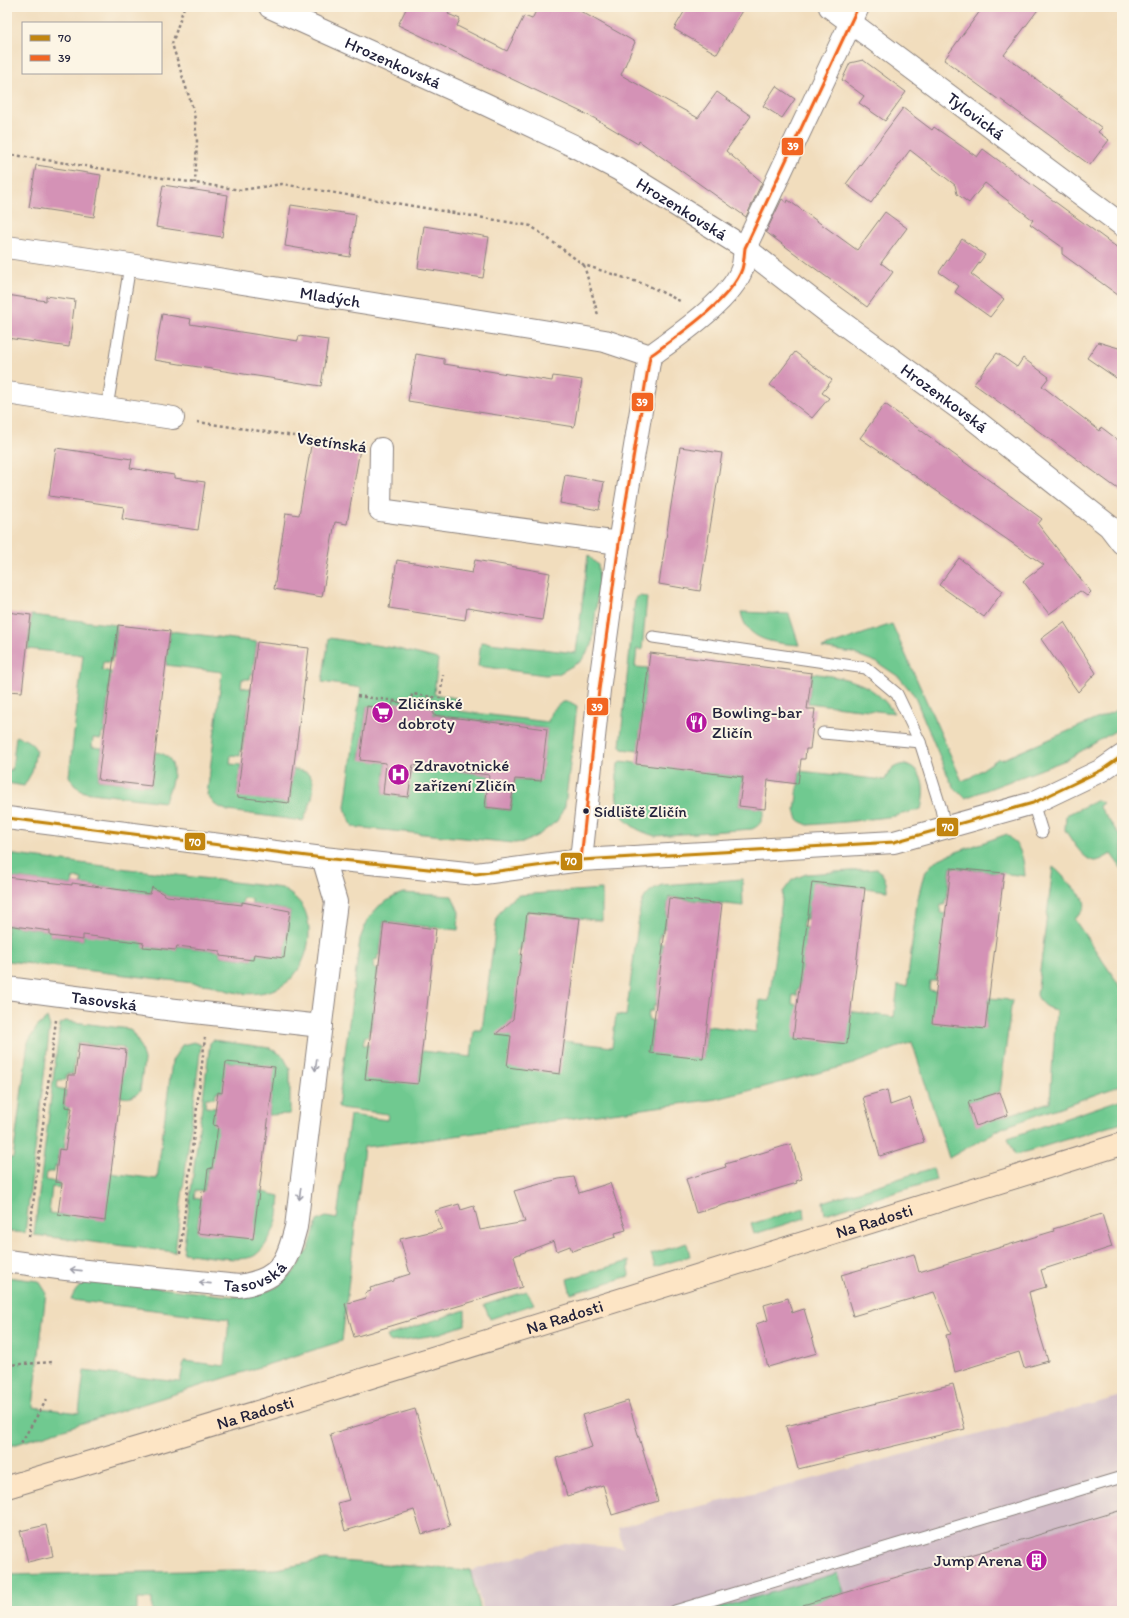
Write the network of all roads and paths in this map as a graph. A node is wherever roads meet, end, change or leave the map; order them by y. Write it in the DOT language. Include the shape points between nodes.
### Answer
graph roads {
  1 [pos="184,7"];
  2 [pos="270,7"];
  3 [pos="830,7"];
  4 [pos="855,15"];
  5 [pos="7,154"];
  6 [pos="195,183"];
  7 [pos="1122,225"];
  8 [pos="7,248"];
  9 [pos="745,248"];
  10 [pos="130,265"];
  11 [pos="584,265"];
  12 [pos="706,313"];
  13 [pos="605,341"];
  14 [pos="650,356"];
  15 [pos="7,393"];
  16 [pos="107,408"];
  17 [pos="173,418"];
  18 [pos="381,449"];
  19 [pos="619,543"];
  20 [pos="1122,543"];
  21 [pos="653,637"];
  22 [pos="443,675"];
  23 [pos="357,696"];
  24 [pos="823,733"];
  25 [pos="920,742"];
  26 [pos="1122,756"];
  27 [pos="1033,803"];
  28 [pos="7,818"];
  29 [pos="945,828"];
  30 [pos="1042,832"];
  31 [pos="323,858"];
  32 [pos="581,860"];
  33 [pos="7,988"];
  34 [pos="56,1017"];
  35 [pos="321,1026"];
  36 [pos="206,1036"];
  37 [pos="1122,1144"];
  38 [pos="29,1238"];
  39 [pos="180,1257"];
  40 [pos="7,1261"];
  41 [pos="53,1362"];
  42 [pos="7,1365"];
  43 [pos="47,1399"];
  44 [pos="21,1443"];
  45 [pos="1122,1477"];
  46 [pos="7,1487"];
  47 [pos="675,1611"];
  1 -- 6 [label="path" via="172,44 194,112 197,141"];
  2 -- 9 [label="street, Hrozenkovská" via="483,102 574,146 630,177"];
  3 -- 4 [label="street, Tylovická"];
  4 -- 7 [label="street, Tylovická"];
  4 -- 9 [label="street"];
  5 -- 6 [label="path"];
  6 -- 11 [label="path" via="241,190 282,184 531,226"];
  8 -- 10 [label="street, Mladých"];
  9 -- 12 [label="street" via="742,270 730,289"];
  9 -- 20 [label="street, Hrozenkovská" via="971,417 1109,526"];
  10 -- 13 [label="street, Mladých"];
  10 -- 16 [label="lane"];
  11 -- 12 [label="path" via="647,285"];
  11 -- 13 [label="path"];
  12 -- 14 [label="street"];
  13 -- 14 [label="street, Mladých"];
  14 -- 19 [label="street"];
  15 -- 16 [label="street"];
  16 -- 17 [label="street"];
  17 -- 18 [label="path, Vsetínská"];
  18 -- 19 [label="street, Vsetínská" via="380,510"];
  19 -- 32 [label="street" via="599,690"];
  21 -- 25 [label="lane" via="866,668 897,694"];
  22 -- 23 [label="path" via="440,698 412,694 411,703"];
  24 -- 25 [label="lane"];
  25 -- 29 [label="lane"];
  26 -- 27 [label="street" via="1102,770"];
  27 -- 29 [label="street"];
  27 -- 30 [label="lane"];
  28 -- 31 [label="street"];
  29 -- 32 [label="street" via="894,842"];
  31 -- 32 [label="street" via="476,874"];
  31 -- 35 [label="street, Tasovská" via="336,902"];
  33 -- 35 [label="street, Tasovská"];
  34 -- 38 [label="path"];
  35 -- 40 [label="street, Tasovská, one-way" via="296,1227 286,1261 272,1276 239,1286"];
  36 -- 39 [label="path"];
  37 -- 46 [label="main road, Na Radosti" via="284,1404"];
  41 -- 42 [label="path"];
  43 -- 44 [label="path"];
  45 -- 47 [label="lane"];
}
